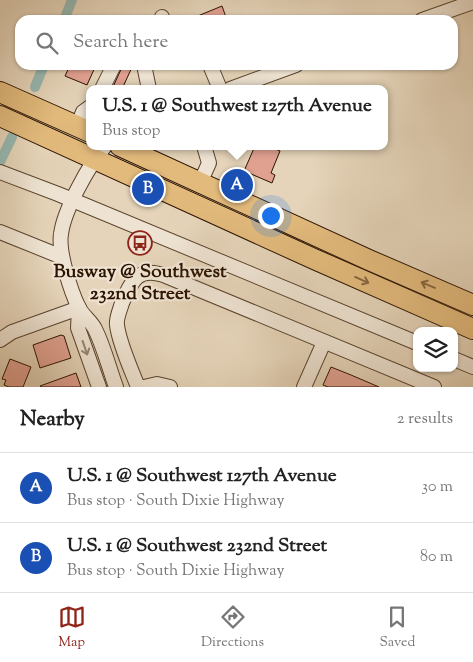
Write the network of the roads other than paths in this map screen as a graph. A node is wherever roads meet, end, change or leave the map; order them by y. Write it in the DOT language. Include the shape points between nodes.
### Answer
graph roads {
  1 [pos="473,2"];
  2 [pos="436,15"];
  3 [pos="112,70"];
  4 [pos="145,70"];
  5 [pos="212,70"];
  6 [pos="282,70"];
  7 [pos="104,85"];
  8 [pos="147,85"];
  9 [pos="218,85"];
  10 [pos="241,85"];
  11 [pos="0,92"];
  12 [pos="0,102"];
  13 [pos="86,110"];
  14 [pos="0,116"];
  15 [pos="83,129"];
  16 [pos="86,144"];
  17 [pos="86,146"];
  18 [pos="96,150"];
  19 [pos="98,150"];
  20 [pos="98,150"];
  21 [pos="129,150"];
  22 [pos="205,150"];
  23 [pos="0,172"];
  24 [pos="200,183"];
  25 [pos="73,200"];
  26 [pos="0,232"];
  27 [pos="62,257"];
  28 [pos="369,260"];
  29 [pos="473,305"];
  30 [pos="79,308"];
  31 [pos="473,328"];
  32 [pos="0,340"];
  33 [pos="413,341"];
  34 [pos="324,342"];
  35 [pos="458,360"];
  36 [pos="473,366"];
  37 [pos="99,387"];
  38 [pos="116,387"];
  39 [pos="138,387"];
  40 [pos="144,387"];
  41 [pos="170,387"];
  42 [pos="304,387"];
  43 [pos="434,387"];
  1 -- 2 [label="street"];
  3 -- 7 [label="street"];
  4 -- 8 [label="street"];
  5 -- 9 [label="street"];
  6 -- 10 [label="street"];
  11 -- 15 [label="highway"];
  12 -- 16 [label="highway"];
  13 -- 15 [label="street" via="83,112"];
  14 -- 17 [label="highway"];
  18 -- 25 [label="street"];
  19 -- 28 [label="highway" via="130,160 352,261"];
  20 -- 31 [label="highway, one-way" via="314,259"];
  21 -- 24 [label="highway"];
  22 -- 24 [label="street" via="209,163"];
  23 -- 25 [label="street"];
  24 -- 28 [label="highway"];
  25 -- 27 [label="street" via="61,232"];
  25 -- 33 [label="street"];
  26 -- 27 [label="street"];
  27 -- 30 [label="street"];
  29 -- 28 [label="highway, one-way"];
  30 -- 32 [label="street" via="12,332"];
  30 -- 37 [label="street, one-way" via="78,328"];
  30 -- 38 [label="street" via="95,328"];
  34 -- 39 [label="street" via="166,276 153,272 141,274 128,288 116,322"];
  34 -- 42 [label="street"];
  34 -- 43 [label="street"];
  35 -- 36 [label="street"];
  40 -- 41 [label="street" via="157,384"];
}
